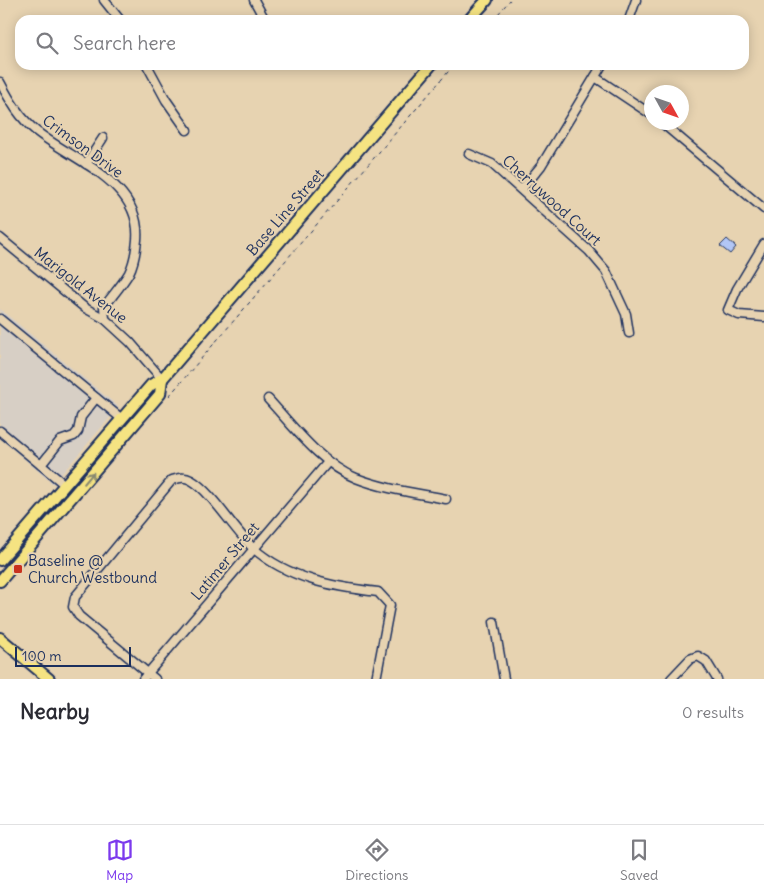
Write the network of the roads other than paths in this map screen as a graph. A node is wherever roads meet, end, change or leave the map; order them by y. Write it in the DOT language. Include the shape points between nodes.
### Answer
graph roads {
  1 [pos="104,0"];
  2 [pos="254,0"];
  3 [pos="486,0"];
  4 [pos="636,0"];
  5 [pos="116,15"];
  6 [pos="263,15"];
  7 [pos="473,15"];
  8 [pos="631,15"];
  9 [pos="150,70"];
  10 [pos="427,70"];
  11 [pos="599,70"];
  12 [pos="595,77"];
  13 [pos="0,82"];
  14 [pos="644,110"];
  15 [pos="187,130"];
  16 [pos="670,130"];
  17 [pos="103,138"];
  18 [pos="469,154"];
  19 [pos="86,164"];
  20 [pos="522,189"];
  21 [pos="764,209"];
  22 [pos="0,238"];
  23 [pos="764,244"];
  24 [pos="764,316"];
  25 [pos="105,318"];
  26 [pos="0,319"];
  27 [pos="629,333"];
  28 [pos="162,379"];
  29 [pos="96,398"];
  30 [pos="268,399"];
  31 [pos="122,419"];
  32 [pos="0,431"];
  33 [pos="328,462"];
  34 [pos="41,466"];
  35 [pos="64,485"];
  36 [pos="446,499"];
  37 [pos="38,538"];
  38 [pos="254,548"];
  39 [pos="0,560"];
  40 [pos="0,581"];
  41 [pos="494,622"];
  42 [pos="0,638"];
  43 [pos="145,676"];
  44 [pos="49,679"];
  45 [pos="154,679"];
  46 [pos="376,679"];
  47 [pos="504,679"];
  48 [pos="671,679"];
  49 [pos="717,679"];
  1 -- 5 [label="street"];
  2 -- 6 [label="street"];
  3 -- 7 [label="main road"];
  4 -- 8 [label="street"];
  9 -- 15 [label="street"];
  10 -- 28 [label="main road, Base Line Street"];
  11 -- 12 [label="street"];
  12 -- 14 [label="street"];
  12 -- 20 [label="street" via="541,166"];
  13 -- 19 [label="street, Crimson Drive" via="22,118 37,132"];
  16 -- 21 [label="street"];
  17 -- 19 [label="street"];
  18 -- 20 [label="street, Cherrywood Court" via="492,164"];
  19 -- 25 [label="street, Crimson Drive" via="125,195 134,213 138,233 129,273 104,307"];
  20 -- 27 [label="street, Cherrywood Court" via="606,271 626,314"];
  22 -- 25 [label="street, Marigold Avenue" via="85,308"];
  23 -- 24 [label="street" via="728,310 740,315"];
  25 -- 28 [label="street, Marigold Avenue"];
  26 -- 29 [label="street"];
  28 -- 31 [label="main road, Base Line Street" via="151,385"];
  37 -- 28 [label="main road, Base Line Street, one-way" via="160,394"];
  29 -- 31 [label="street"];
  29 -- 34 [label="street" via="81,417 74,436 60,442"];
  30 -- 33 [label="street"];
  31 -- 35 [label="main road, Base Line Street"];
  32 -- 34 [label="street"];
  33 -- 36 [label="street" via="355,478"];
  33 -- 38 [label="street, Latimer Street"];
  34 -- 35 [label="street"];
  35 -- 37 [label="main road" via="67,491 44,522"];
  35 -- 39 [label="main road, Base Line Street"];
  37 -- 40 [label="main road, Base Line Street"];
  38 -- 43 [label="street, Latimer Street"];
  38 -- 43 [label="street" via="190,479 180,477 172,480 74,597 73,607 79,616"];
  38 -- 46 [label="street" via="286,570 314,582 378,592 386,598 390,605"];
  41 -- 47 [label="street"];
  42 -- 44 [label="main road"];
  43 -- 45 [label="street"];
  48 -- 49 [label="street" via="690,659 698,656 706,661"];
}
